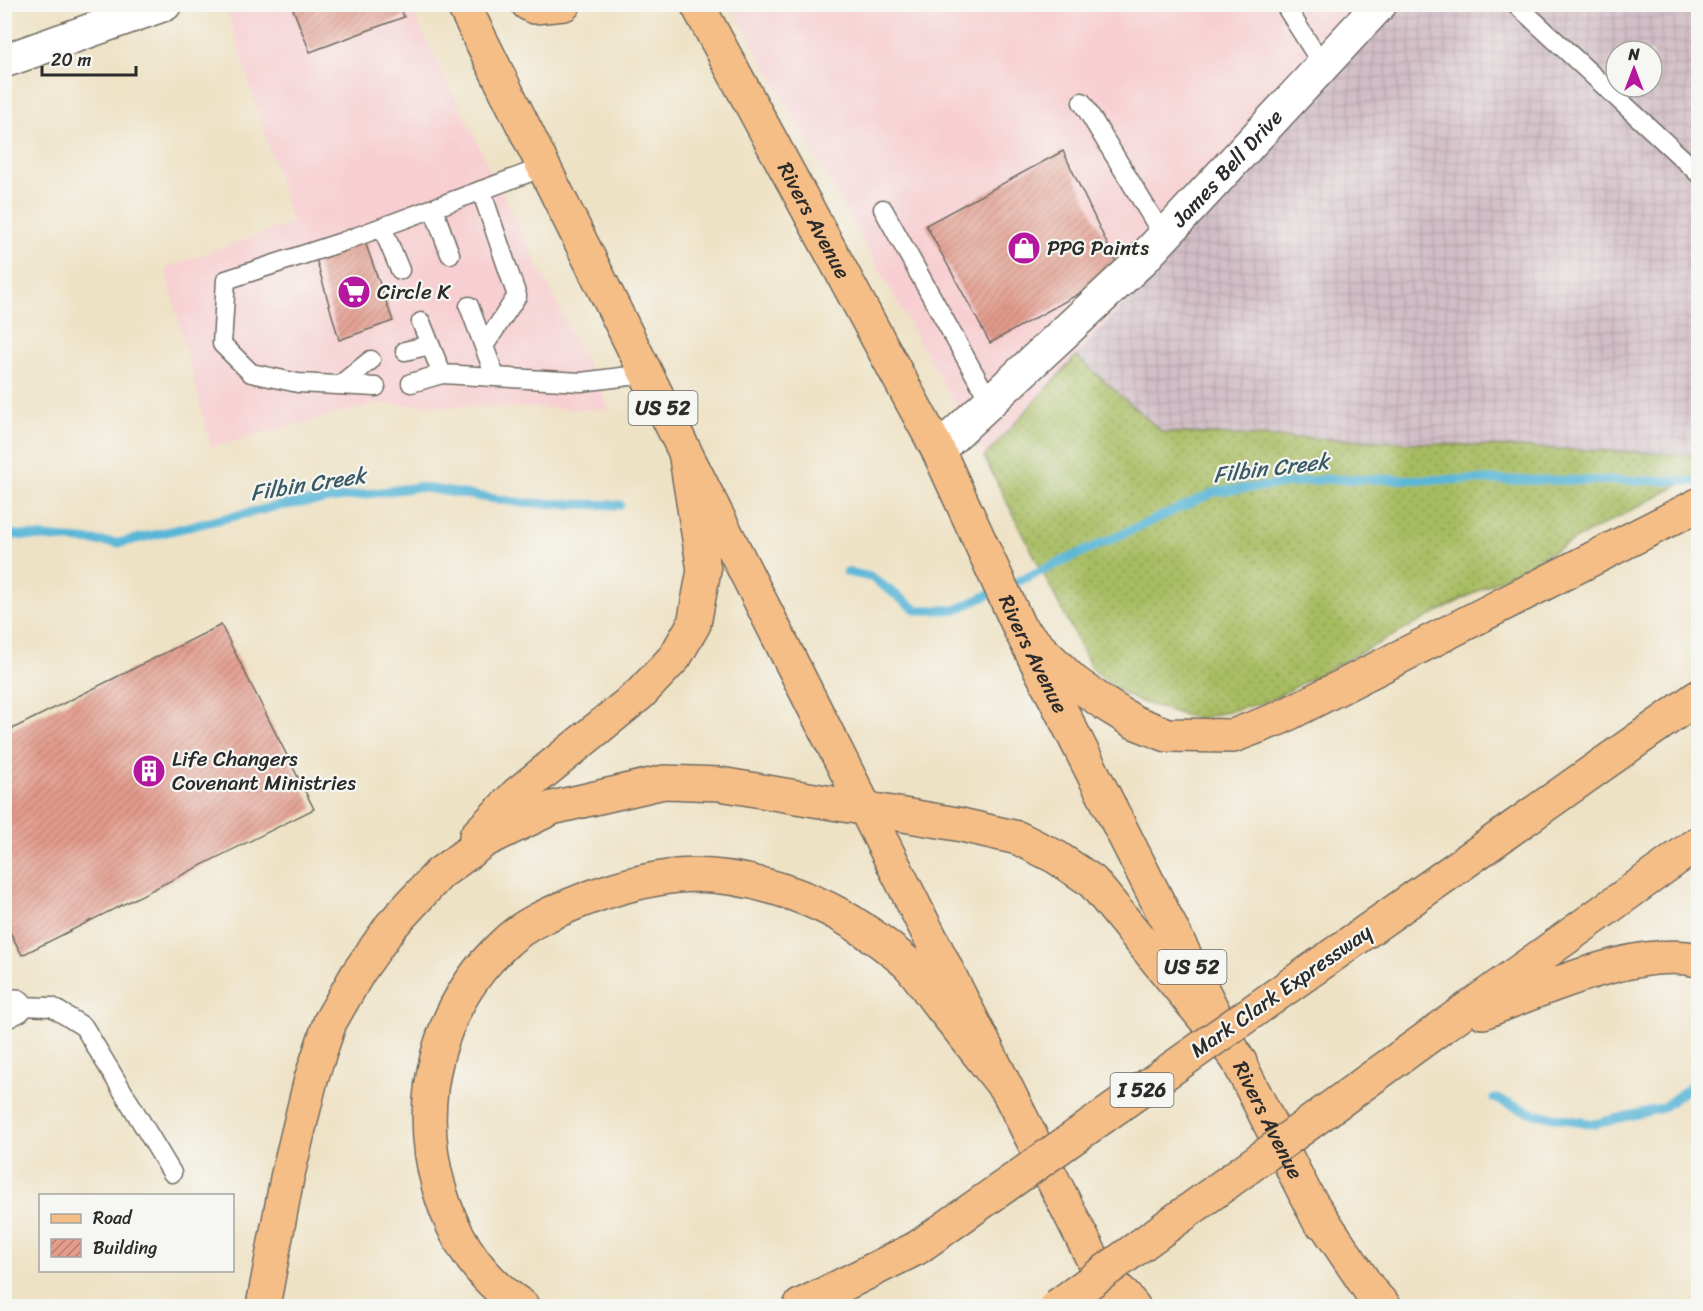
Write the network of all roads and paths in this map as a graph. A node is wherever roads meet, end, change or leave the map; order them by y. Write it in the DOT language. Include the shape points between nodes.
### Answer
graph roads {
  1 [pos="165,4"];
  2 [pos="463,4"];
  3 [pos="528,4"];
  4 [pos="564,4"];
  5 [pos="697,4"];
  6 [pos="1284,4"];
  7 [pos="1380,4"];
  8 [pos="1516,4"];
  9 [pos="4,62"];
  10 [pos="1323,66"];
  11 [pos="1082,102"];
  12 [pos="544,167"];
  13 [pos="1698,173"];
  14 [pos="481,190"];
  15 [pos="433,208"];
  16 [pos="883,209"];
  17 [pos="382,227"];
  18 [pos="1164,237"];
  19 [pos="450,254"];
  20 [pos="400,270"];
  21 [pos="469,306"];
  22 [pos="421,322"];
  23 [pos="430,345"];
  24 [pos="484,346"];
  25 [pos="405,351"];
  26 [pos="371,360"];
  27 [pos="442,374"];
  28 [pos="646,374"];
  29 [pos="495,376"];
  30 [pos="411,383"];
  31 [pos="340,385"];
  32 [pos="376,387"];
  33 [pos="990,402"];
  34 [pos="938,450"];
  35 [pos="685,452"];
  36 [pos="1698,505"];
  37 [pos="1020,629"];
  38 [pos="1698,697"];
  39 [pos="865,810"];
  40 [pos="1698,843"];
  41 [pos="439,874"];
  42 [pos="1698,960"];
  43 [pos="10,1009"];
  44 [pos="1442,1027"];
  45 [pos="1240,1062"];
  46 [pos="1007,1090"];
  47 [pos="172,1173"];
  48 [pos="1306,1195"];
  49 [pos="917,1248"];
  50 [pos="1094,1262"];
  51 [pos="263,1306"];
  52 [pos="522,1306"];
  53 [pos="800,1306"];
  54 [pos="835,1306"];
  55 [pos="1057,1306"];
  56 [pos="1116,1306"];
  57 [pos="1132,1306"];
  58 [pos="1362,1306"];
  59 [pos="1384,1306"];
  1 -- 9 [label="street"];
  2 -- 12 [label="main road, US 52"];
  3 -- 4 [label="main road"];
  5 -- 34 [label="main road, Rivers Avenue / US 52"];
  6 -- 10 [label="lane"];
  7 -- 10 [label="street, James Bell Drive"];
  8 -- 13 [label="lane"];
  10 -- 18 [label="street, James Bell Drive"];
  11 -- 18 [label="lane"];
  12 -- 14 [label="lane"];
  12 -- 28 [label="main road, US 52"];
  14 -- 15 [label="lane"];
  14 -- 24 [label="lane" via="517,297"];
  15 -- 17 [label="lane"];
  15 -- 19 [label="lane"];
  16 -- 33 [label="lane"];
  17 -- 20 [label="lane"];
  17 -- 31 [label="lane" via="226,280 222,344 250,373 298,383"];
  18 -- 33 [label="street, James Bell Drive"];
  21 -- 24 [label="lane"];
  22 -- 23 [label="lane"];
  23 -- 25 [label="lane"];
  23 -- 27 [label="lane"];
  24 -- 29 [label="lane"];
  26 -- 31 [label="lane"];
  27 -- 29 [label="lane"];
  27 -- 30 [label="lane"];
  28 -- 29 [label="lane" via="581,382"];
  28 -- 35 [label="main road, US 52"];
  31 -- 32 [label="lane"];
  33 -- 34 [label="street, James Bell Drive"];
  34 -- 37 [label="main road, Rivers Avenue / US 52"];
  35 -- 39 [label="main road, US 52"];
  35 -- 41 [label="main road" via="704,570 694,624 675,657 640,694 517,794"];
  36 -- 37 [label="main road" via="1280,718 1233,736 1167,735 1134,722 1073,681"];
  37 -- 45 [label="main road, Rivers Avenue / US 52"];
  38 -- 49 [label="main road, Mark Clark Expressway / I 526, bridge"];
  39 -- 41 [label="main road" via="720,784 664,782 552,808 484,841"];
  39 -- 45 [label="main road" via="1018,838 1092,881"];
  39 -- 46 [label="main road, US 52"];
  40 -- 44 [label="main road"];
  41 -- 51 [label="main road" via="391,926 330,1022 310,1079"];
  42 -- 44 [label="main road" via="1644,961 1594,970"];
  43 -- 47 [label="lane" via="52,1007 84,1027"];
  44 -- 55 [label="main road, bridge"];
  45 -- 48 [label="main road, Rivers Avenue / US 52"];
  46 -- 50 [label="main road, US 52"];
  46 -- 52 [label="main road" via="907,963 860,927 817,904 728,879 680,876 642,881 550,914 507,940 474,977 453,1010 429,1088 434,1170 446,1211 472,1260 498,1291"];
  48 -- 58 [label="main road, Rivers Avenue / US 52"];
  48 -- 59 [label="main road"];
  49 -- 53 [label="main road"];
  49 -- 54 [label="main road, Mark Clark Expressway / I 526"];
  50 -- 56 [label="main road, US 52"];
  50 -- 57 [label="main road"];
}
